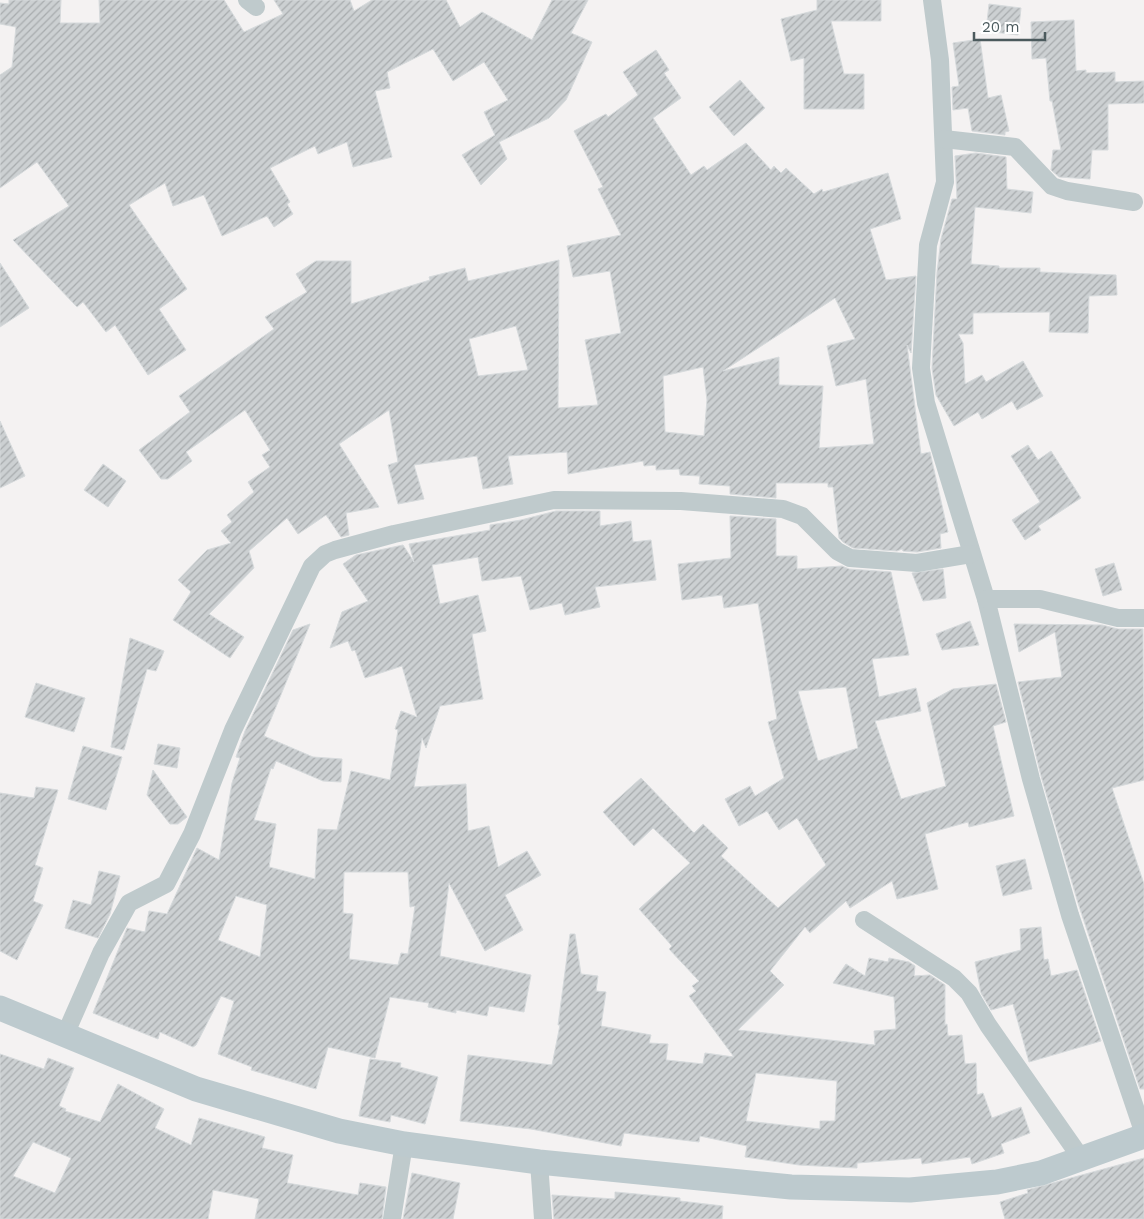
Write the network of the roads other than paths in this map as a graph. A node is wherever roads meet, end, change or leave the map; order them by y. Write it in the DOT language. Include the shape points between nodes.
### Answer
graph roads {
  1 [pos="932,0"];
  2 [pos="944,139"];
  3 [pos="1134,202"];
  4 [pos="972,554"];
  5 [pos="986,599"];
  6 [pos="1144,618"];
  7 [pos="864,920"];
  8 [pos="0,1008"];
  9 [pos="65,1035"];
  10 [pos="1144,1135"];
  11 [pos="404,1144"];
  12 [pos="1081,1158"];
  13 [pos="539,1162"];
  14 [pos="392,1219"];
  15 [pos="543,1219"];
  1 -- 2 [label="street" via="940,60"];
  2 -- 3 [label="street" via="1016,147 1052,186"];
  2 -- 4 [label="street" via="945,182 928,245 921,368 926,403"];
  4 -- 5 [label="street"];
  4 -- 9 [label="street" via="917,563 850,558 837,551 802,516 783,508 635,500 554,500 394,534 325,554 312,566 233,730 192,834 166,884 129,903 101,953"];
  5 -- 6 [label="street" via="1040,599 1118,618"];
  5 -- 10 [label="street" via="1031,779 1068,906"];
  7 -- 12 [label="street" via="954,978 969,993"];
  8 -- 9 [label="street"];
  9 -- 11 [label="street" via="196,1089 338,1131"];
  10 -- 12 [label="street"];
  11 -- 13 [label="street"];
  11 -- 14 [label="street"];
  12 -- 13 [label="street" via="1042,1173 997,1182 910,1190 791,1187"];
  13 -- 15 [label="street"];
}
